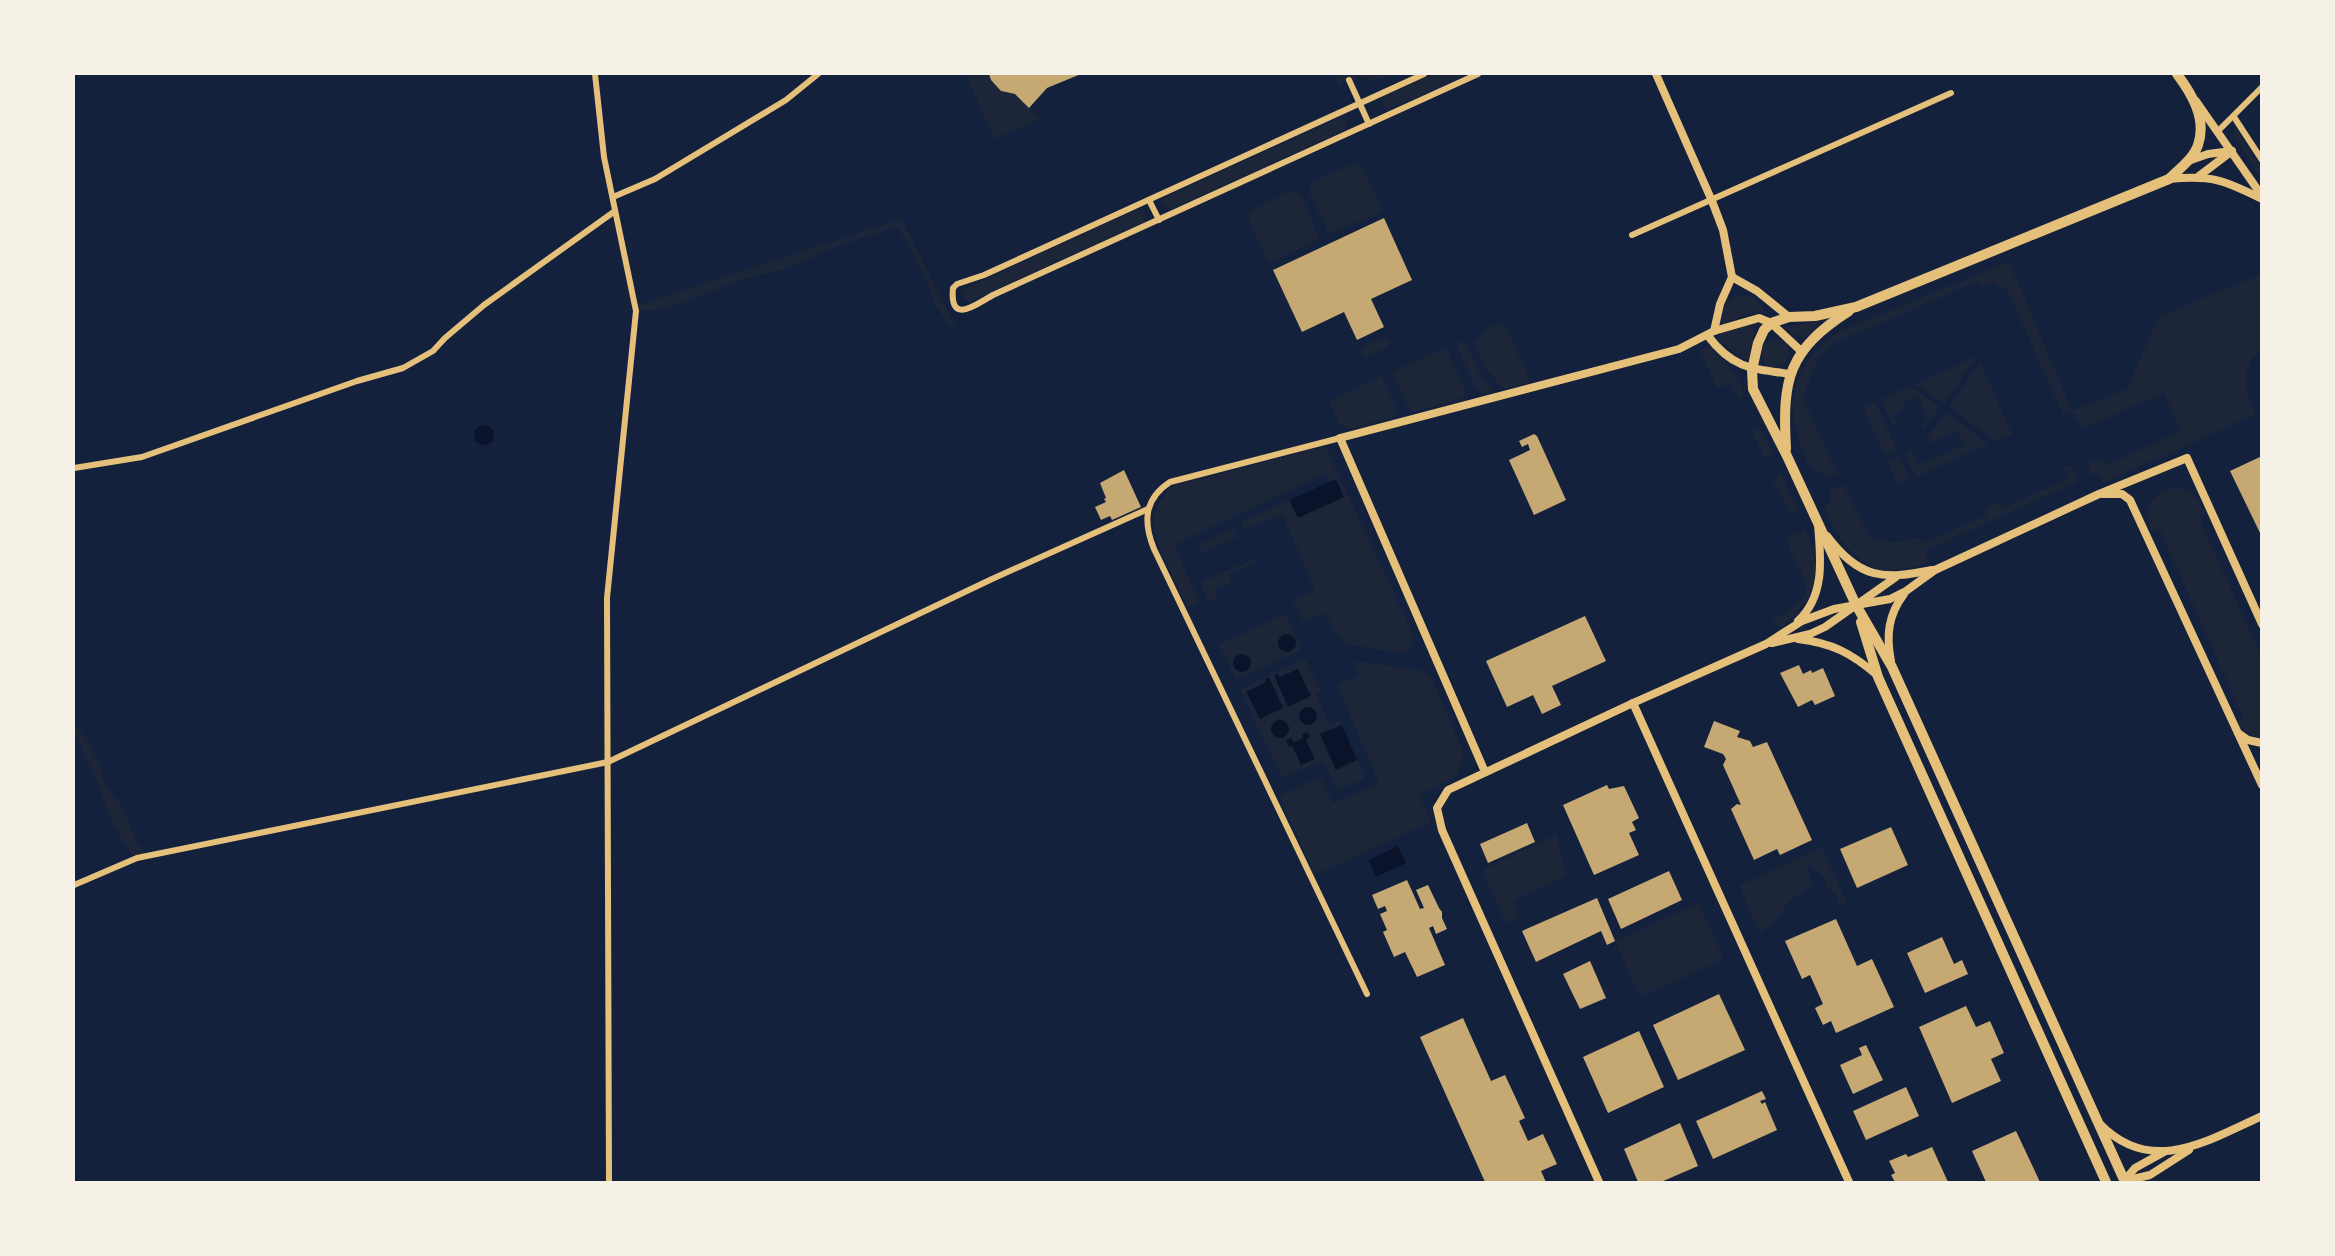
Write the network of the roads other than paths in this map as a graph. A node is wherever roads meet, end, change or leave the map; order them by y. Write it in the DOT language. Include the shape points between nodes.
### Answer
graph roads {
  1 [pos="595,74"];
  2 [pos="818,74"];
  3 [pos="1424,74"];
  4 [pos="1478,74"];
  5 [pos="1656,74"];
  6 [pos="2177,74"];
  7 [pos="1349,80"];
  8 [pos="2262,87"];
  9 [pos="1951,93"];
  10 [pos="2192,95"];
  11 [pos="1360,103"];
  12 [pos="2234,117"];
  13 [pos="1369,124"];
  14 [pos="2218,131"];
  15 [pos="2232,151"];
  16 [pos="2262,160"];
  17 [pos="2188,161"];
  18 [pos="2199,176"];
  19 [pos="2169,179"];
  20 [pos="613,197"];
  21 [pos="2262,197"];
  22 [pos="1149,200"];
  23 [pos="1712,201"];
  24 [pos="615,211"];
  25 [pos="1159,220"];
  26 [pos="1632,235"];
  27 [pos="1732,277"];
  28 [pos="1856,307"];
  29 [pos="1789,317"];
  30 [pos="1771,323"];
  31 [pos="1711,333"];
  32 [pos="1801,351"];
  33 [pos="1752,370"];
  34 [pos="1791,374"];
  35 [pos="1340,438"];
  36 [pos="1787,456"];
  37 [pos="74,468"];
  38 [pos="2099,494"];
  39 [pos="1147,509"];
  40 [pos="1817,522"];
  41 [pos="1935,570"];
  42 [pos="1896,577"];
  43 [pos="1906,591"];
  44 [pos="1856,605"];
  45 [pos="2262,624"];
  46 [pos="1790,628"];
  47 [pos="1796,638"];
  48 [pos="1766,645"];
  49 [pos="1892,667"];
  50 [pos="1878,677"];
  51 [pos="1633,703"];
  52 [pos="2236,731"];
  53 [pos="2262,743"];
  54 [pos="608,762"];
  55 [pos="1485,772"];
  56 [pos="2262,785"];
  57 [pos="74,885"];
  58 [pos="1367,994"];
  59 [pos="2262,1116"];
  60 [pos="2097,1121"];
  61 [pos="2194,1146"];
  62 [pos="2164,1152"];
  63 [pos="2165,1167"];
  64 [pos="608,1182"];
  65 [pos="1599,1182"];
  66 [pos="1849,1182"];
  67 [pos="2106,1182"];
  68 [pos="2124,1182"];
  69 [pos="2155,1182"];
  1 -- 20 [label="street"];
  2 -- 20 [label="street" via="786,100 654,179"];
  3 -- 11 [label="street"];
  4 -- 13 [label="street"];
  5 -- 23 [label="street"];
  6 -- 10 [label="main road"];
  7 -- 11 [label="street"];
  8 -- 12 [label="street"];
  9 -- 23 [label="street"];
  10 -- 14 [label="street"];
  10 -- 17 [label="main road" via="2201,124 2198,147"];
  11 -- 13 [label="street"];
  11 -- 22 [label="street"];
  12 -- 14 [label="street"];
  12 -- 16 [label="street"];
  13 -- 25 [label="street"];
  14 -- 15 [label="street"];
  15 -- 17 [label="street"];
  15 -- 18 [label="street"];
  15 -- 21 [label="street"];
  17 -- 19 [label="main road"];
  18 -- 19 [label="street"];
  18 -- 21 [label="street" via="2224,180"];
  19 -- 28 [label="main road"];
  20 -- 24 [label="street"];
  22 -- 25 [label="street"];
  22 -- 25 [label="street" via="957,284 953,299 959,308 976,308 993,295"];
  23 -- 26 [label="street"];
  23 -- 27 [label="street"];
  24 -- 37 [label="street" via="484,305 433,351 403,368 142,457"];
  24 -- 54 [label="street" via="636,311 607,598"];
  27 -- 29 [label="street"];
  27 -- 31 [label="street"];
  28 -- 29 [label="main road"];
  28 -- 32 [label="main road"];
  29 -- 30 [label="main road"];
  30 -- 31 [label="street" via="1759,318"];
  30 -- 32 [label="street"];
  30 -- 33 [label="main road" via="1758,343"];
  31 -- 33 [label="street" via="1738,365"];
  31 -- 35 [label="street" via="1656,356"];
  32 -- 34 [label="main road"];
  33 -- 34 [label="street"];
  33 -- 36 [label="main road" via="1753,389"];
  34 -- 36 [label="main road" via="1784,411"];
  35 -- 39 [label="street" via="1170,482"];
  35 -- 55 [label="street"];
  36 -- 40 [label="main road"];
  38 -- 41 [label="street"];
  38 -- 45 [label="street" via="2187,458"];
  38 -- 52 [label="street" via="2122,494 2130,500"];
  39 -- 54 [label="street"];
  39 -- 58 [label="street" via="1146,525 1154,549"];
  40 -- 42 [label="street" via="1843,557 1878,575"];
  40 -- 44 [label="main road"];
  40 -- 46 [label="street" via="1820,580 1812,605"];
  41 -- 42 [label="street"];
  41 -- 43 [label="street"];
  42 -- 44 [label="street"];
  43 -- 44 [label="street"];
  43 -- 49 [label="street" via="1888,627"];
  44 -- 46 [label="street" via="1819,614"];
  44 -- 47 [label="street" via="1825,627"];
  44 -- 49 [label="main road"];
  44 -- 50 [label="main road"];
  46 -- 48 [label="street"];
  47 -- 48 [label="street"];
  47 -- 50 [label="street" via="1824,642"];
  48 -- 51 [label="street"];
  49 -- 60 [label="main road"];
  50 -- 67 [label="main road"];
  51 -- 55 [label="street"];
  51 -- 66 [label="street"];
  52 -- 53 [label="street"];
  52 -- 56 [label="street"];
  54 -- 57 [label="street" via="138,858"];
  54 -- 64 [label="street"];
  55 -- 65 [label="street" via="1448,790 1437,808 1442,830"];
  59 -- 61 [label="street"];
  60 -- 62 [label="street" via="2122,1142"];
  60 -- 68 [label="main road"];
  61 -- 62 [label="street"];
  61 -- 63 [label="street"];
  62 -- 68 [label="street" via="2135,1168"];
  63 -- 68 [label="street"];
  63 -- 69 [label="street"];
}
